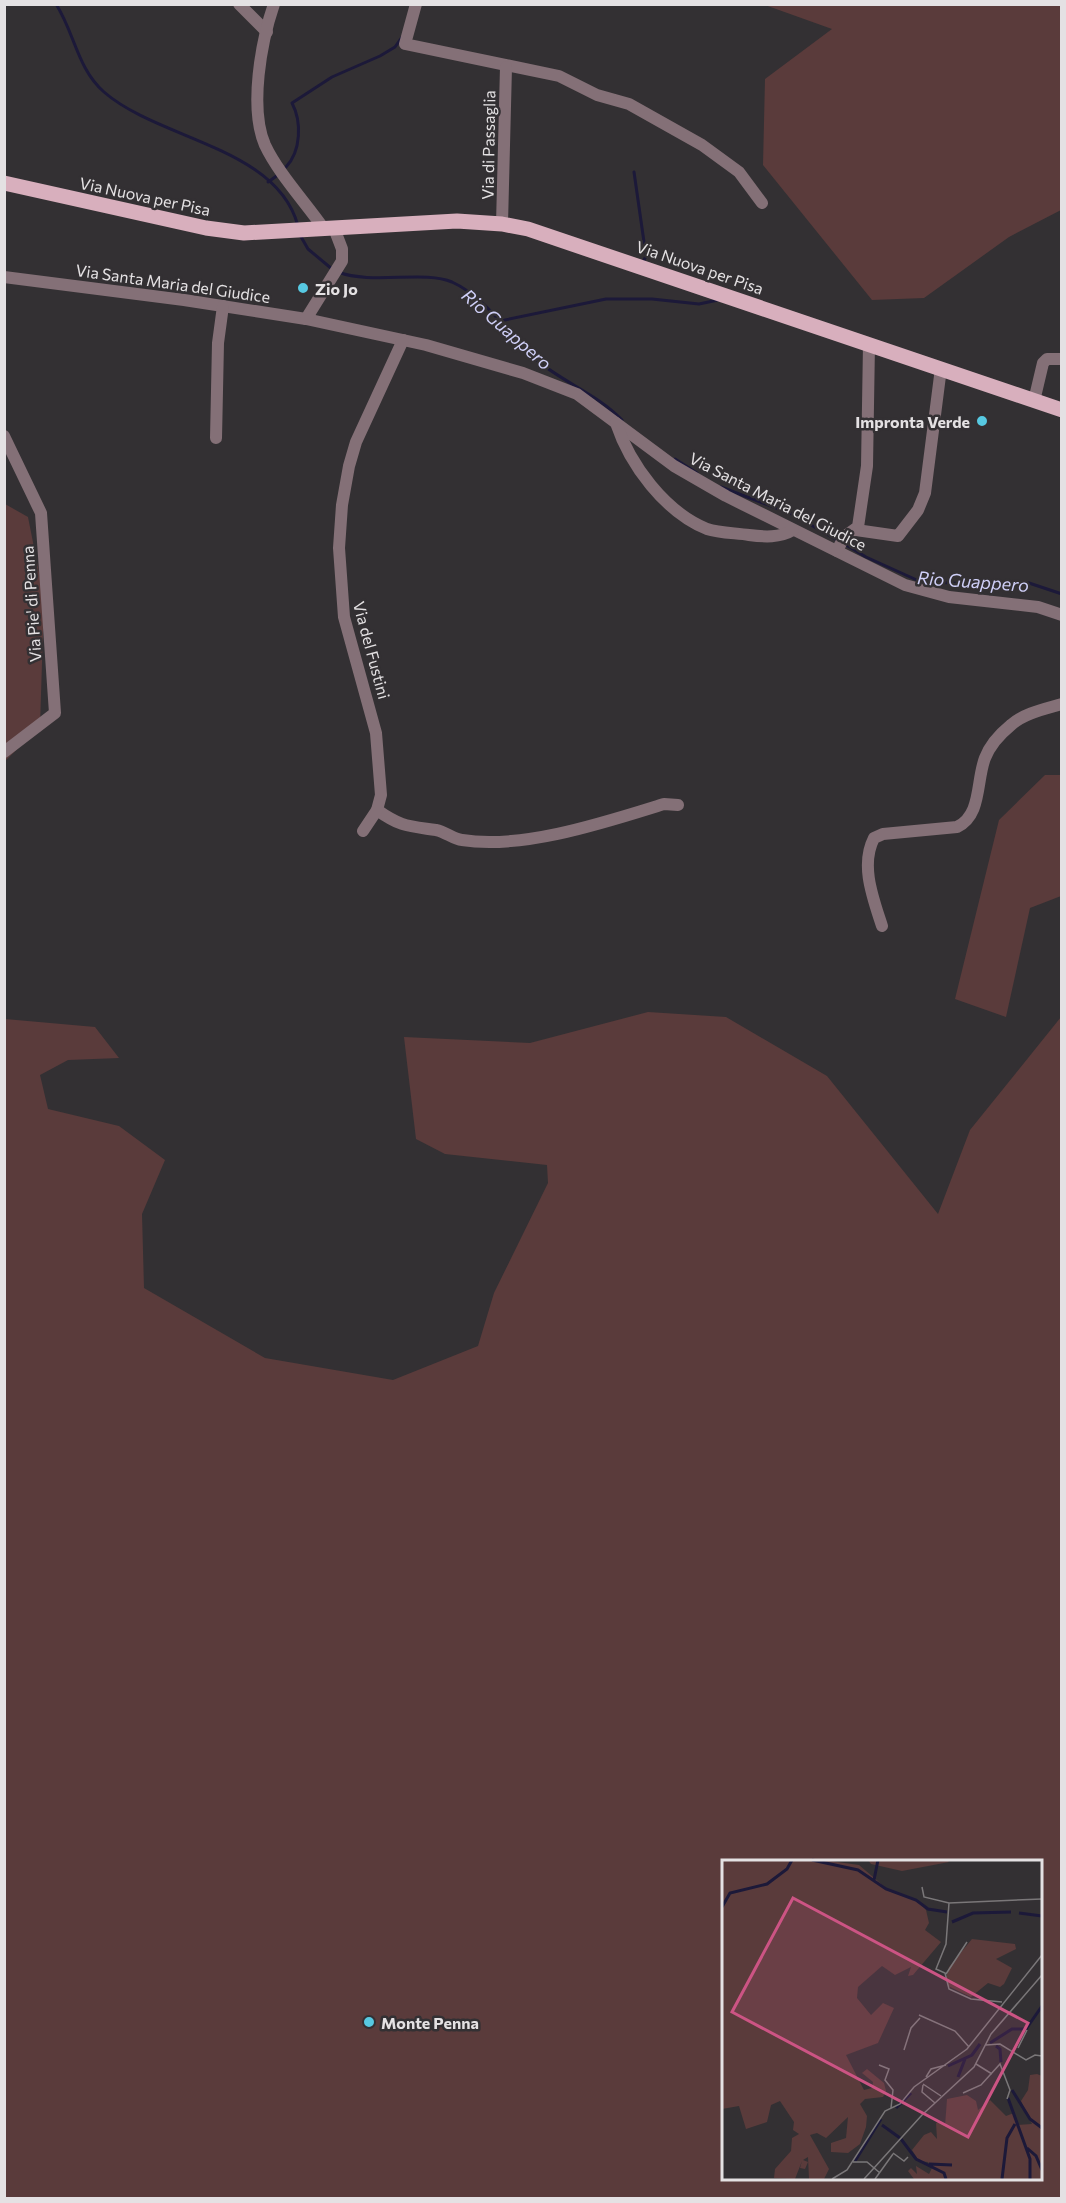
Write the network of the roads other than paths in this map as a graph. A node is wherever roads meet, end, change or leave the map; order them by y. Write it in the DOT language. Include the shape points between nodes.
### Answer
graph roads {
  1 [pos="239,4"];
  2 [pos="274,4"];
  3 [pos="416,4"];
  4 [pos="267,32"];
  5 [pos="506,67"];
  6 [pos="4,183"];
  7 [pos="762,202"];
  8 [pos="502,224"];
  9 [pos="324,229"];
  10 [pos="4,277"];
  11 [pos="223,306"];
  12 [pos="306,319"];
  13 [pos="403,340"];
  14 [pos="870,344"];
  15 [pos="1062,359"];
  16 [pos="941,368"];
  17 [pos="1034,400"];
  18 [pos="1062,410"];
  19 [pos="616,423"];
  20 [pos="4,436"];
  21 [pos="216,438"];
  22 [pos="793,530"];
  23 [pos="856,530"];
  24 [pos="840,545"];
  25 [pos="1062,615"];
  26 [pos="1062,704"];
  27 [pos="4,752"];
  28 [pos="678,806"];
  29 [pos="377,810"];
  30 [pos="363,831"];
  31 [pos="882,926"];
  1 -- 4 [label="street"];
  2 -- 4 [label="street"];
  3 -- 5 [label="street" via="405,44"];
  4 -- 9 [label="street" via="256,78 262,137"];
  5 -- 7 [label="street" via="559,76 597,95 629,104 702,145 739,172"];
  5 -- 8 [label="street, Via di Passaglia"];
  6 -- 9 [label="main road, Via Nuova per Pisa" via="206,228 244,233"];
  8 -- 9 [label="main road, Via Nuova per Pisa" via="458,221"];
  8 -- 14 [label="main road, Via Nuova per Pisa" via="579,245"];
  9 -- 12 [label="street" via="342,249 342,261"];
  10 -- 11 [label="street, Via Santa Maria del Giudice"];
  11 -- 12 [label="street, Via Santa Maria del Giudice"];
  11 -- 21 [label="street"];
  12 -- 13 [label="street, Via Santa Maria del Giudice"];
  13 -- 19 [label="street, Via Santa Maria del Giudice" via="534,377 577,394"];
  13 -- 29 [label="street, Via del Fustini" via="348,466 339,548 344,617 376,733 381,795"];
  14 -- 16 [label="main road, Via Nuova per Pisa"];
  14 -- 23 [label="street" via="867,466"];
  15 -- 17 [label="street" via="1047,359 1043,363"];
  16 -- 17 [label="main road, Via Nuova per Pisa"];
  16 -- 23 [label="street" via="925,493 918,510 898,536"];
  17 -- 18 [label="main road, Via Nuova per Pisa"];
  19 -- 22 [label="street, Via Santa Maria del Giudice" via="674,466"];
  19 -- 22 [label="street" via="632,458 679,512 708,529 764,536 785,535"];
  20 -- 27 [label="street, Via Pie' di Penna" via="41,513 55,712"];
  22 -- 24 [label="street, Via Santa Maria del Giudice"];
  23 -- 24 [label="street"];
  24 -- 25 [label="street, Via Santa Maria del Giudice" via="905,585 923,591 1038,607"];
  26 -- 31 [label="street" via="1013,723 996,739 985,758 967,822 957,827 874,838 867,852 872,895"];
  28 -- 29 [label="street" via="664,804 551,835 487,841 461,840 437,831 404,826"];
  29 -- 30 [label="street, Via del Fustini"];
}
